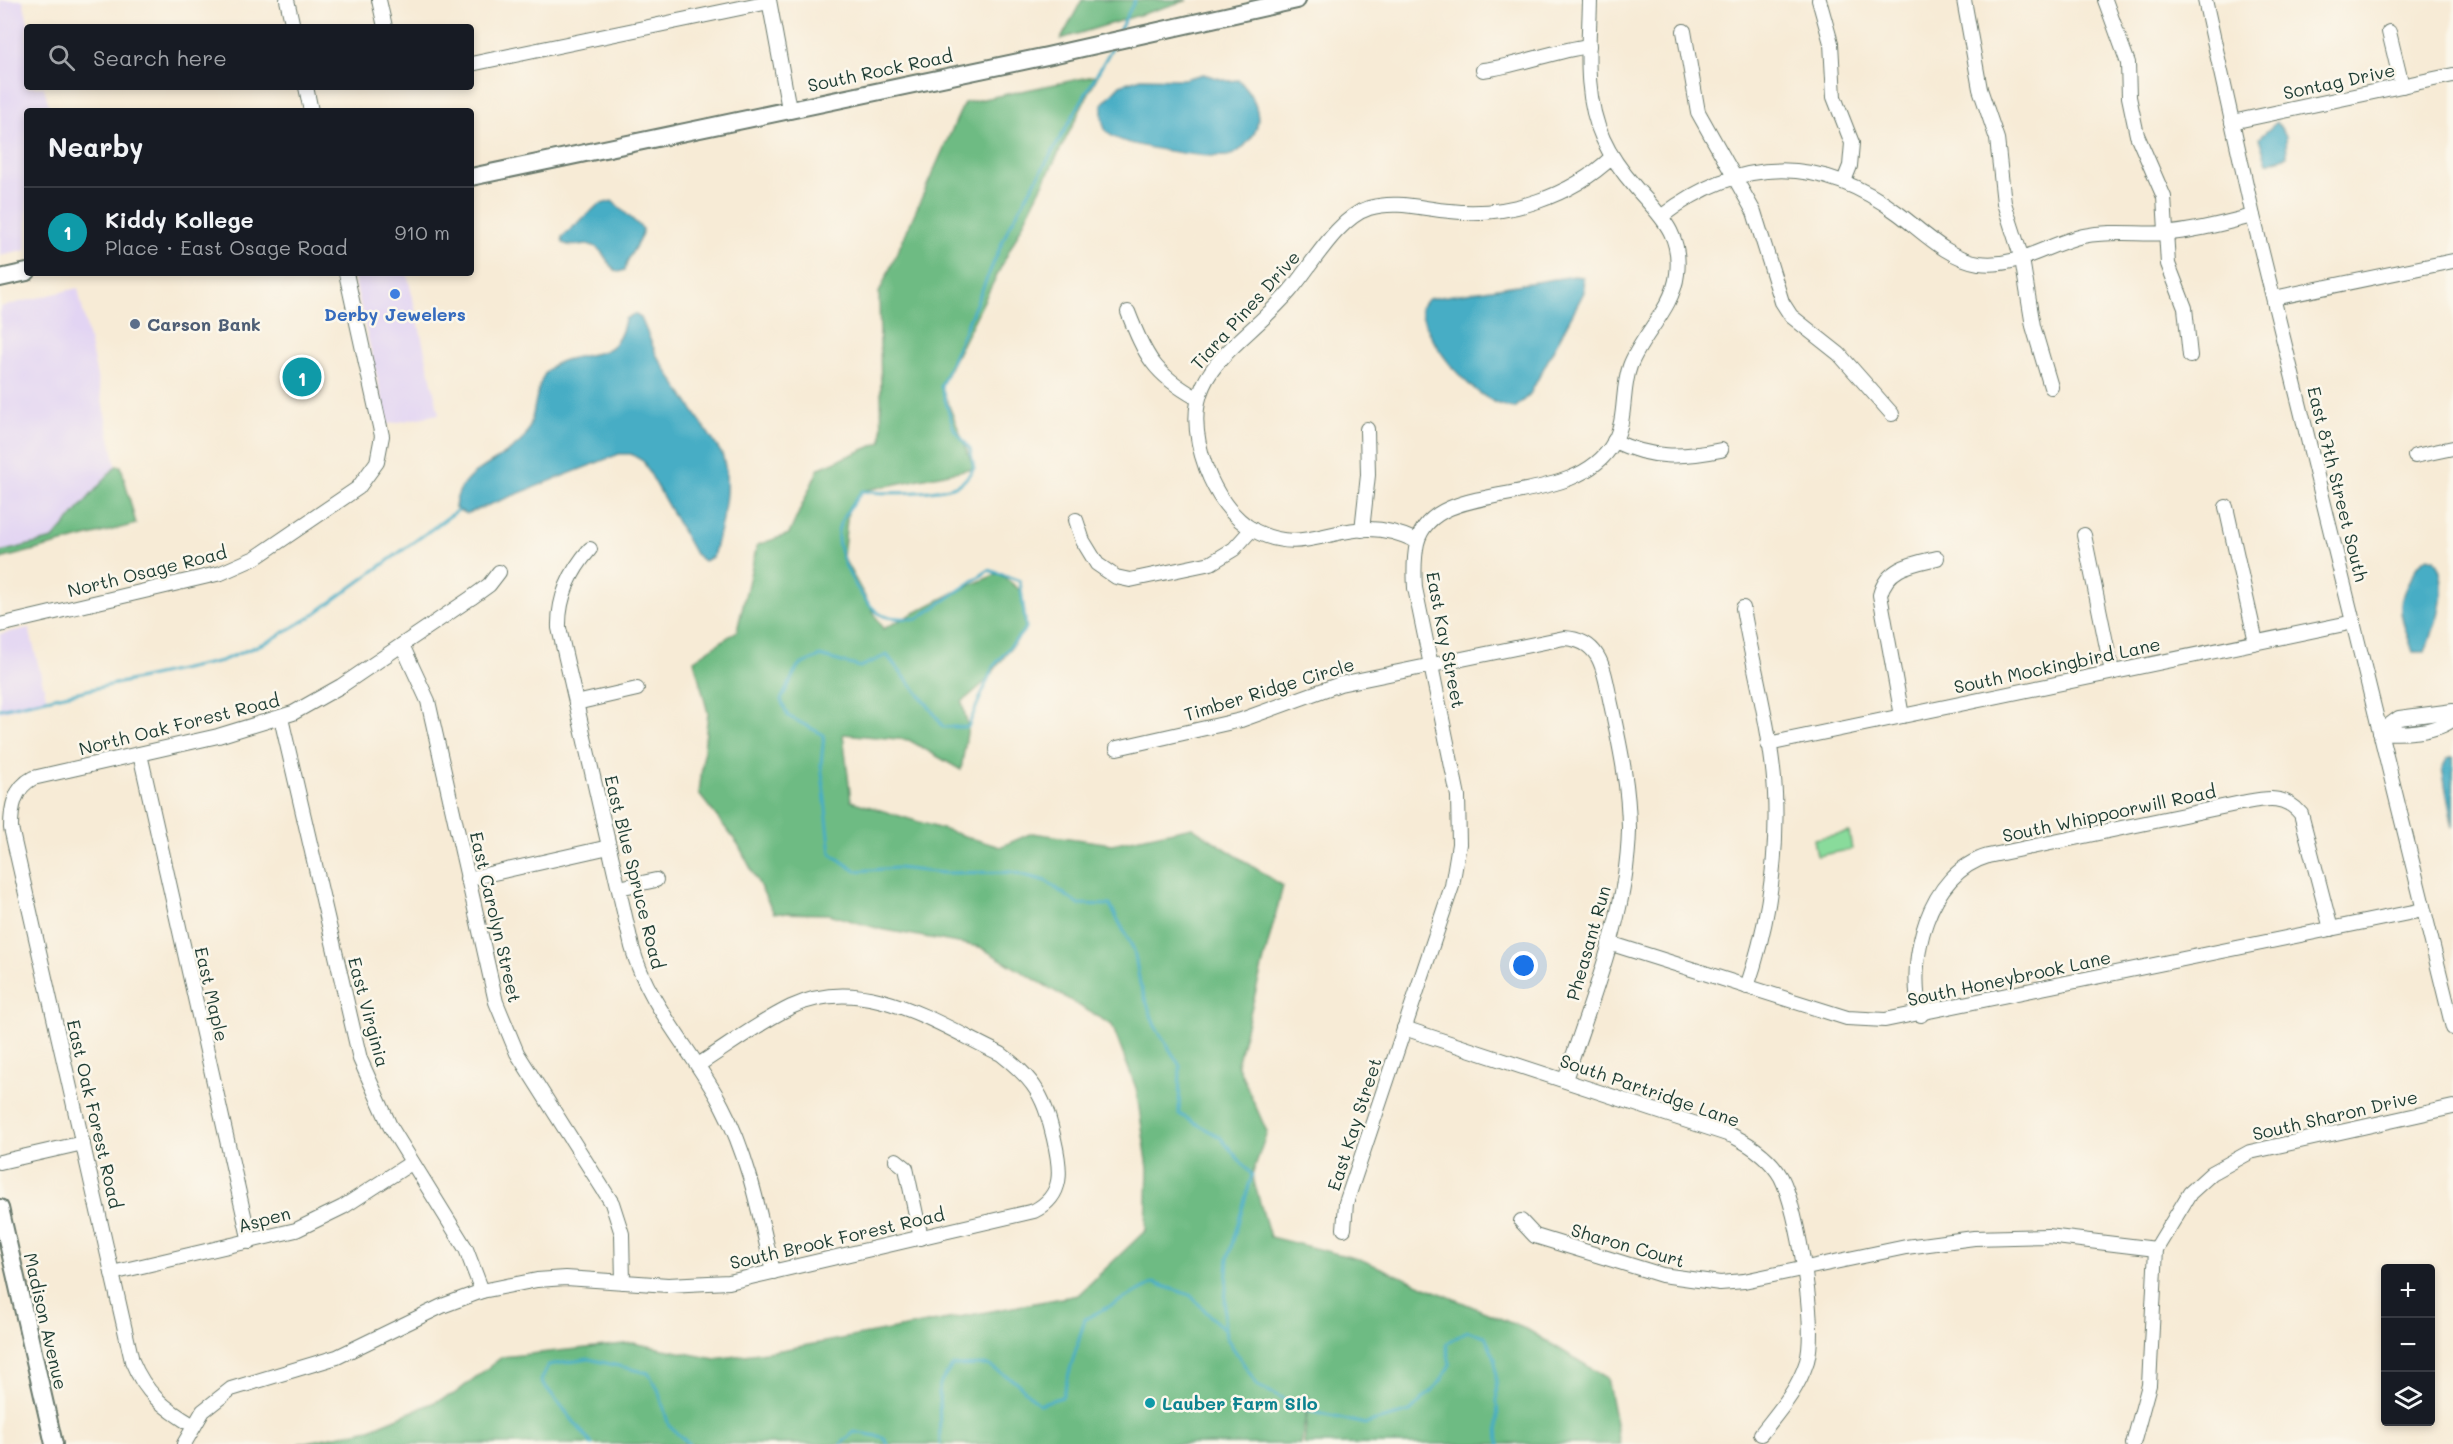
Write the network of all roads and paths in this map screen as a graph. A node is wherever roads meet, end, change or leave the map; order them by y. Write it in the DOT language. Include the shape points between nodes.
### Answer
graph roads {
  1 [pos="287,0"];
  2 [pos="379,0"];
  3 [pos="1297,0"];
  4 [pos="1581,0"];
  5 [pos="1590,0"];
  6 [pos="1819,0"];
  7 [pos="1964,0"];
  8 [pos="2105,0"];
  9 [pos="2205,0"];
  10 [pos="769,1"];
  11 [pos="292,24"];
  12 [pos="384,24"];
  13 [pos="1588,29"];
  14 [pos="1684,32"];
  15 [pos="2389,32"];
  16 [pos="1588,46"];
  17 [pos="474,63"];
  18 [pos="1484,70"];
  19 [pos="2453,75"];
  20 [pos="2402,86"];
  21 [pos="307,90"];
  22 [pos="310,108"];
  23 [pos="789,109"];
  24 [pos="2232,122"];
  25 [pos="1612,157"];
  26 [pos="474,176"];
  27 [pos="1735,176"];
  28 [pos="1844,182"];
  29 [pos="1662,216"];
  30 [pos="2253,216"];
  31 [pos="2168,233"];
  32 [pos="2022,259"];
  33 [pos="2453,261"];
  34 [pos="24,273"];
  35 [pos="347,276"];
  36 [pos="0,278"];
  37 [pos="2274,298"];
  38 [pos="1128,312"];
  39 [pos="2190,356"];
  40 [pos="2051,387"];
  41 [pos="1197,398"];
  42 [pos="1892,414"];
  43 [pos="1367,429"];
  44 [pos="1614,441"];
  45 [pos="2453,448"];
  46 [pos="1721,450"];
  47 [pos="2415,456"];
  48 [pos="2226,507"];
  49 [pos="1076,520"];
  50 [pos="1252,529"];
  51 [pos="1362,530"];
  52 [pos="2084,535"];
  53 [pos="1418,541"];
  54 [pos="590,549"];
  55 [pos="1937,558"];
  56 [pos="499,572"];
  57 [pos="1743,608"];
  58 [pos="2354,622"];
  59 [pos="0,626"];
  60 [pos="1584,641"];
  61 [pos="2256,642"];
  62 [pos="402,645"];
  63 [pos="1431,665"];
  64 [pos="2112,672"];
  65 [pos="638,689"];
  66 [pos="576,703"];
  67 [pos="2453,711"];
  68 [pos="1902,716"];
  69 [pos="281,718"];
  70 [pos="2453,719"];
  71 [pos="2380,732"];
  72 [pos="1768,744"];
  73 [pos="1117,748"];
  74 [pos="140,754"];
  75 [pos="21,787"];
  76 [pos="609,847"];
  77 [pos="467,879"];
  78 [pos="656,880"];
  79 [pos="619,888"];
  80 [pos="2423,910"];
  81 [pos="2331,929"];
  82 [pos="1609,943"];
  83 [pos="1747,987"];
  84 [pos="1921,1015"];
  85 [pos="1404,1028"];
  86 [pos="2453,1028"];
  87 [pos="698,1065"];
  88 [pos="1565,1080"];
  89 [pos="2453,1107"];
  90 [pos="83,1143"];
  91 [pos="896,1160"];
  92 [pos="0,1162"];
  93 [pos="411,1163"];
  94 [pos="0,1208"];
  95 [pos="1521,1221"];
  96 [pos="1344,1230"];
  97 [pos="921,1238"];
  98 [pos="250,1242"];
  99 [pos="2156,1249"];
  100 [pos="1803,1269"];
  101 [pos="774,1272"];
  102 [pos="112,1273"];
  103 [pos="623,1282"];
  104 [pos="482,1291"];
  105 [pos="194,1426"];
  106 [pos="1761,1434"];
  107 [pos="54,1444"];
  108 [pos="184,1444"];
  109 [pos="2133,1444"];
  1 -- 11 [label="street"];
  2 -- 12 [label="street"];
  3 -- 23 [label="main road, South Rock Road"];
  4 -- 13 [label="street, East Kay Street"];
  5 -- 13 [label="street, East Kay Street"];
  6 -- 28 [label="street" via="1831,43 1834,97 1852,143"];
  7 -- 32 [label="street" via="1978,81 1997,139 2004,203"];
  8 -- 31 [label="street" via="2128,63 2132,117 2164,197"];
  9 -- 24 [label="street, East 87th Street South"];
  10 -- 17 [label="street"];
  10 -- 23 [label="street"];
  13 -- 16 [label="street, East Kay Street"];
  14 -- 27 [label="street" via="1698,112"];
  15 -- 20 [label="street"];
  16 -- 18 [label="street"];
  16 -- 25 [label="street, East Kay Street" via="1591,99"];
  19 -- 20 [label="street, Sontag Drive"];
  20 -- 24 [label="street, Sontag Drive"];
  21 -- 22 [label="street"];
  23 -- 26 [label="main road, South Rock Road"];
  24 -- 30 [label="street, East 87th Street South"];
  25 -- 29 [label="street, East Kay Street"];
  25 -- 41 [label="street, Tiara Pines Drive" via="1583,182 1550,198 1484,211 1401,204 1368,208 1357,214 1340,229 1290,292 1215,364"];
  27 -- 28 [label="street" via="1787,170"];
  27 -- 29 [label="street" via="1699,191"];
  27 -- 42 [label="street" via="1754,212 1782,302 1791,316 1839,354"];
  28 -- 32 [label="street" via="1881,201 1962,258 1994,264"];
  29 -- 44 [label="street, East Kay Street" via="1676,248 1677,275 1668,303 1647,331 1629,368 1620,428"];
  30 -- 31 [label="street"];
  30 -- 37 [label="street, East 87th Street South"];
  31 -- 32 [label="street" via="2125,231 2082,236"];
  31 -- 39 [label="street" via="2168,264 2185,308"];
  32 -- 40 [label="street" via="2033,326"];
  33 -- 37 [label="street"];
  34 -- 36 [label="main road"];
  35 -- 59 [label="street, North Osage Road" via="381,430 377,462 358,488 238,566 190,582"];
  37 -- 58 [label="street, East 87th Street South"];
  38 -- 41 [label="street" via="1144,353 1175,385"];
  41 -- 50 [label="street, Tiara Pines Drive" via="1198,442 1210,478 1229,509"];
  43 -- 51 [label="street" via="1368,475"];
  44 -- 46 [label="street" via="1658,456"];
  44 -- 53 [label="street, East Kay Street" via="1598,462 1576,477 1453,506 1432,520"];
  45 -- 47 [label="street"];
  48 -- 61 [label="street"];
  49 -- 50 [label="street" via="1097,564 1116,577 1130,580 1211,563 1234,549"];
  50 -- 51 [label="street, Tiara Pines Drive" via="1269,537 1298,542"];
  51 -- 53 [label="street, Tiara Pines Drive" via="1386,531"];
  52 -- 64 [label="street"];
  53 -- 63 [label="street, East Kay Street" via="1415,588"];
  54 -- 66 [label="street, East Blue Spruce Road" via="570,577 559,610 559,628"];
  55 -- 68 [label="street" via="1898,569 1885,581 1880,595"];
  56 -- 62 [label="street, North Oak Forest Road" via="483,590"];
  57 -- 72 [label="street"];
  58 -- 61 [label="street, South Mockingbird Lane"];
  58 -- 71 [label="street, East 87th Street South"];
  60 -- 63 [label="street, Timber Ridge Circle" via="1564,638"];
  60 -- 82 [label="street, Pheasant Run" via="1602,663 1628,800 1626,869"];
  61 -- 64 [label="street, South Mockingbird Lane"];
  62 -- 69 [label="street, North Oak Forest Road" via="317,701"];
  62 -- 77 [label="street, East Carolyn Street" via="428,701"];
  63 -- 73 [label="street, Timber Ridge Circle" via="1340,684 1241,720"];
  63 -- 85 [label="street, East Kay Street" via="1455,779 1459,844 1452,886"];
  64 -- 68 [label="street, South Mockingbird Lane"];
  65 -- 66 [label="street"];
  66 -- 76 [label="street, East Blue Spruce Road"];
  67 -- 71 [label="street" via="2399,718"];
  68 -- 72 [label="street, South Mockingbird Lane"];
  69 -- 74 [label="street, North Oak Forest Road"];
  69 -- 93 [label="street, East Virginia" via="360,1059"];
  70 -- 71 [label="street" via="2440,726 2402,734"];
  71 -- 80 [label="street, East 87th Street South"];
  72 -- 83 [label="street" via="1775,794 1774,858 1764,926"];
  74 -- 75 [label="street, North Oak Forest Road" via="33,778"];
  74 -- 98 [label="street, East Maple"];
  75 -- 90 [label="street, East Oak Forest Road" via="12,807 11,828"];
  76 -- 77 [label="street"];
  76 -- 79 [label="street, East Blue Spruce Road"];
  77 -- 103 [label="street, East Carolyn Street" via="490,983 514,1047 607,1194 618,1219"];
  78 -- 79 [label="street"];
  79 -- 87 [label="street, East Blue Spruce Road" via="641,976"];
  80 -- 81 [label="street, South Honeybrook Lane"];
  80 -- 86 [label="street, East 87th Street South"];
  81 -- 84 [label="street, South Honeybrook Lane"];
  81 -- 84 [label="street, South Whippoorwill Road" via="2304,818 2289,802 2267,798 1988,856 1961,869 1937,898 1918,956 1915,986"];
  82 -- 83 [label="street, South Honeybrook Lane"];
  82 -- 88 [label="street, Pheasant Run"];
  83 -- 84 [label="street, South Honeybrook Lane" via="1847,1018 1885,1020"];
  85 -- 88 [label="street, South Partridge Lane"];
  85 -- 96 [label="street, East Kay Street" via="1346,1203"];
  87 -- 97 [label="street, South Brook Forest Road" via="790,1007 810,1000 851,995 889,1002 1001,1054 1029,1081 1047,1110 1060,1180 1052,1197 1034,1211"];
  87 -- 101 [label="street, East Blue Spruce Road" via="736,1136"];
  88 -- 100 [label="street, South Partridge Lane" via="1733,1136 1758,1150 1774,1167 1785,1188"];
  89 -- 99 [label="street, South Sharon Drive" via="2285,1143 2231,1160 2190,1193"];
  90 -- 92 [label="street"];
  90 -- 102 [label="street, East Oak Forest Road"];
  91 -- 97 [label="street" via="906,1168"];
  93 -- 98 [label="street, Aspen" via="321,1220"];
  93 -- 104 [label="street, East Virginia" via="454,1227"];
  94 -- 107 [label="main road, Madison Avenue"];
  95 -- 100 [label="street, Sharon Court" via="1535,1236 1680,1280 1744,1281"];
  97 -- 101 [label="street, South Brook Forest Road"];
  98 -- 102 [label="street, Aspen"];
  99 -- 100 [label="street" via="2048,1236 1974,1238 1906,1247"];
  99 -- 109 [label="street" via="2149,1385"];
  100 -- 106 [label="street, South Partridge Lane" via="1811,1330 1807,1358 1793,1393"];
  101 -- 103 [label="street, South Brook Forest Road" via="716,1283"];
  102 -- 105 [label="street, East Oak Forest Road" via="137,1373 155,1399"];
  103 -- 104 [label="street, South Brook Forest Road" via="566,1278"];
  104 -- 105 [label="street, South Brook Forest Road" via="442,1305 337,1357 231,1389 209,1404"];
  105 -- 108 [label="street, South Brook Forest Road"];
}
